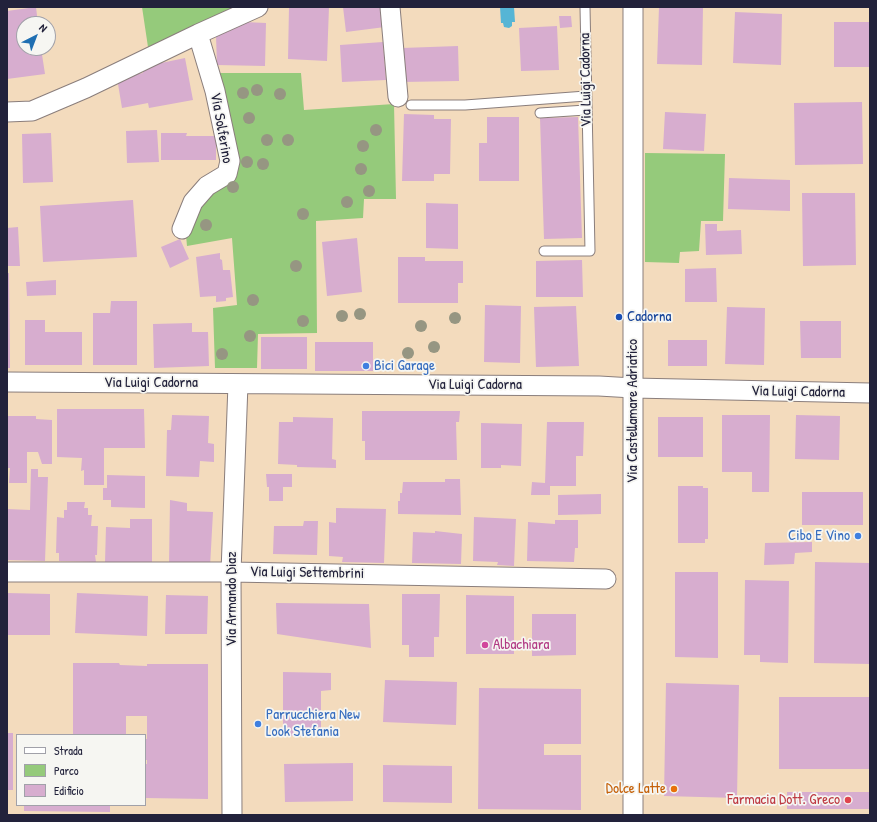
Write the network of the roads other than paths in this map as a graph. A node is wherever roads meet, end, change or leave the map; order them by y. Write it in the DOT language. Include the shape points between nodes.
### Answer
graph roads {
  1 [pos="258,7"];
  2 [pos="390,7"];
  3 [pos="585,7"];
  4 [pos="633,7"];
  5 [pos="198,34"];
  6 [pos="586,96"];
  7 [pos="405,101"];
  8 [pos="586,110"];
  9 [pos="7,112"];
  10 [pos="540,113"];
  11 [pos="182,229"];
  12 [pos="544,251"];
  13 [pos="7,382"];
  14 [pos="238,384"];
  15 [pos="633,388"];
  16 [pos="870,393"];
  17 [pos="7,572"];
  18 [pos="232,572"];
  19 [pos="606,579"];
  20 [pos="232,815"];
  21 [pos="633,815"];
  1 -- 5 [label="street"];
  2 -- 7 [label="street"];
  3 -- 6 [label="lane, Via Luigi Cadorna"];
  4 -- 15 [label="street, Via Castellamare Adriatico"];
  5 -- 9 [label="street" via="32,111"];
  5 -- 11 [label="street, Via Solferino" via="230,162 227,174 207,186 193,202"];
  6 -- 7 [label="lane" via="465,104"];
  6 -- 8 [label="lane, Via Luigi Cadorna"];
  8 -- 10 [label="lane"];
  8 -- 12 [label="lane, Via Luigi Cadorna" via="590,251"];
  13 -- 14 [label="street, Via Luigi Cadorna"];
  14 -- 15 [label="street, Via Luigi Cadorna"];
  14 -- 18 [label="street, Via Armando Diaz"];
  15 -- 16 [label="street, Via Luigi Cadorna"];
  15 -- 21 [label="street, Via Castellamare Adriatico"];
  17 -- 18 [label="street, Via Luigi Settembrini"];
  18 -- 19 [label="street, Via Luigi Settembrini"];
  18 -- 20 [label="street, Via Armando Diaz"];
}
